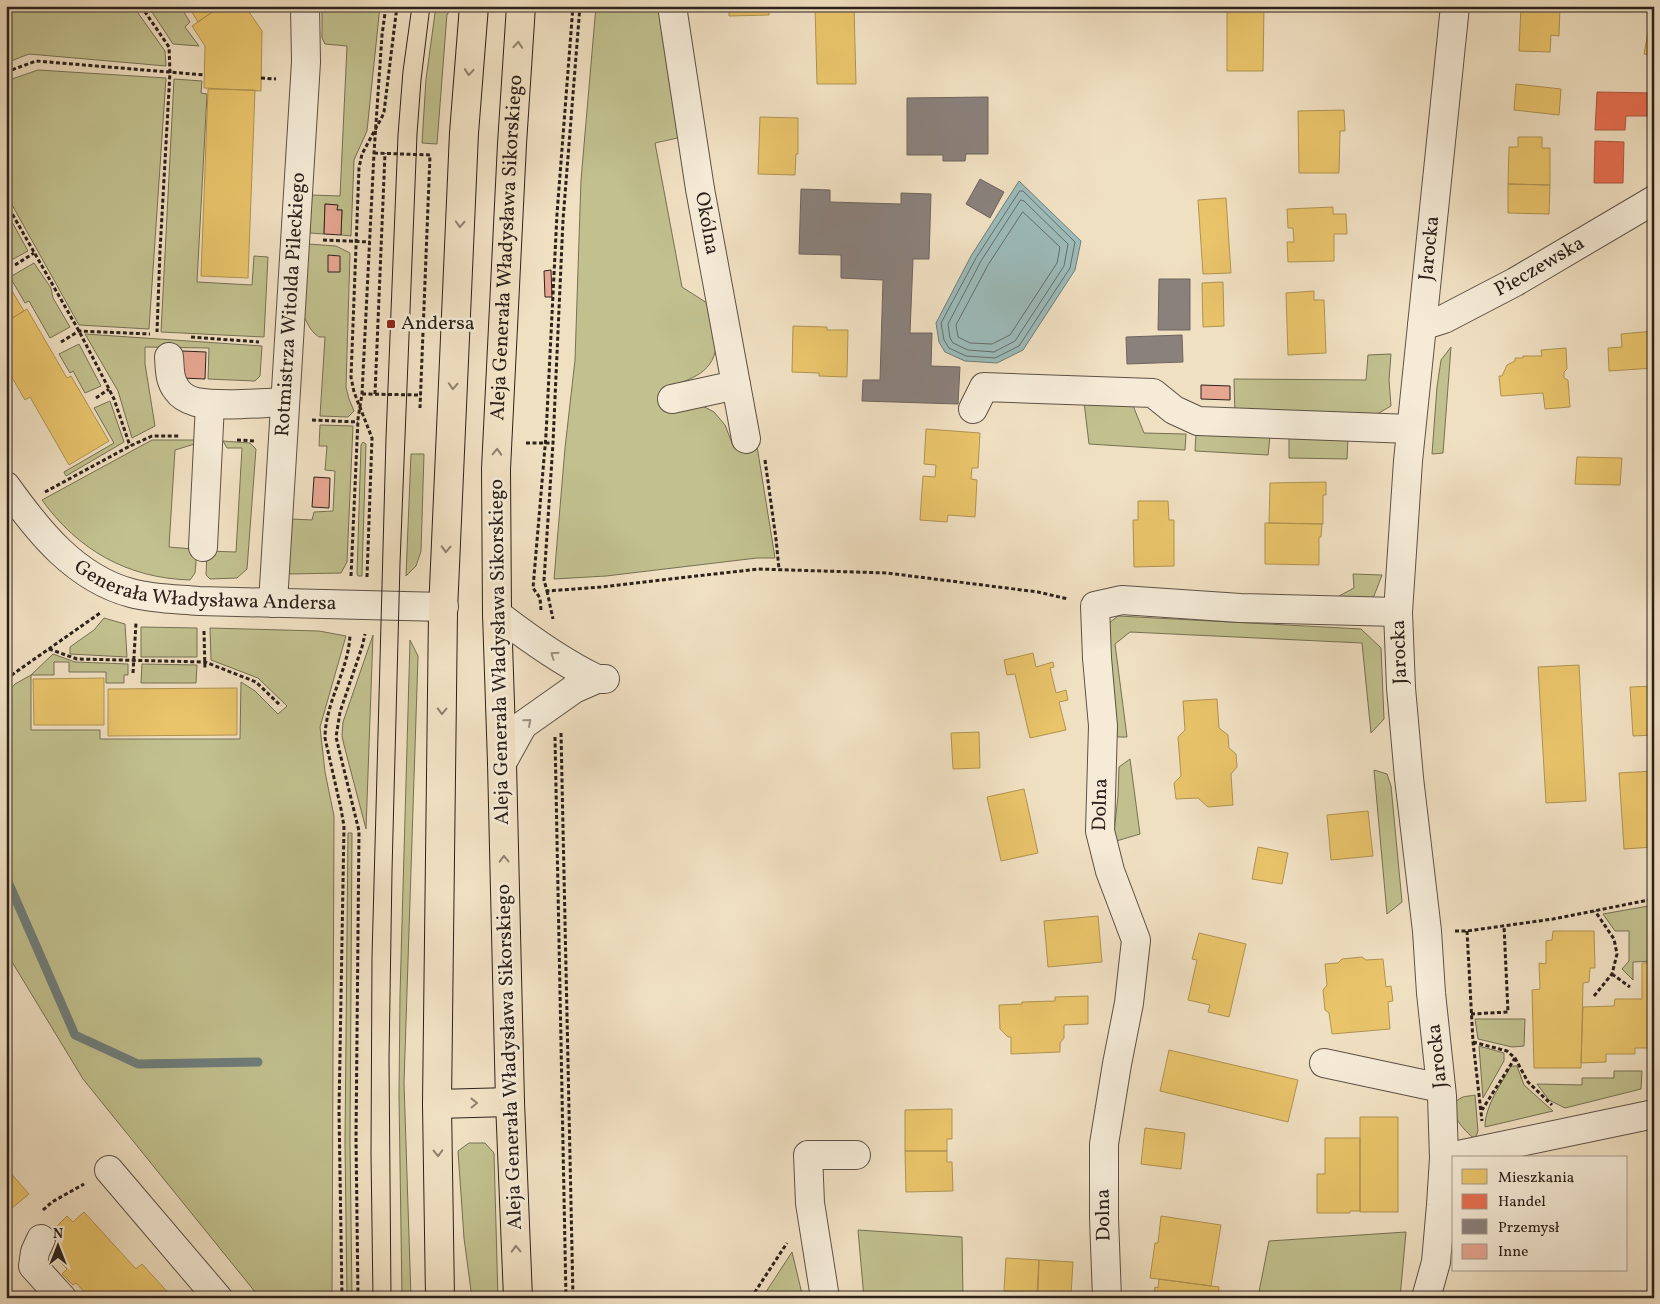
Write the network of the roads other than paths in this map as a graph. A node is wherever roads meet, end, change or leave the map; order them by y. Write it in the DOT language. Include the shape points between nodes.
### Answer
graph roads {
  1 [pos="305,6"];
  2 [pos="474,6"];
  3 [pos="521,6"];
  4 [pos="672,6"];
  5 [pos="1455,6"];
  6 [pos="1654,200"];
  7 [pos="1422,326"];
  8 [pos="163,346"];
  9 [pos="736,385"];
  10 [pos="672,399"];
  11 [pos="285,402"];
  12 [pos="210,404"];
  13 [pos="973,409"];
  14 [pos="1412,429"];
  15 [pos="754,445"];
  16 [pos="6,486"];
  17 [pos="203,547"];
  18 [pos="273,603"];
  19 [pos="444,607"];
  20 [pos="1398,612"];
  21 [pos="497,614"];
  22 [pos="502,763"];
  23 [pos="1324,1064"];
  24 [pos="1441,1088"];
  25 [pos="510,1102"];
  26 [pos="437,1104"];
  27 [pos="1649,1122"];
  28 [pos="856,1155"];
  29 [pos="1455,1156"];
  30 [pos="1452,1157"];
  31 [pos="1444,1158"];
  32 [pos="109,1170"];
  33 [pos="40,1227"];
  34 [pos="62,1298"];
  35 [pos="218,1298"];
  36 [pos="440,1298"];
  37 [pos="518,1298"];
  38 [pos="825,1298"];
  39 [pos="1107,1298"];
  40 [pos="1426,1298"];
  1 -- 11 [label="street, Rotmistrza Witolda Pileckiego" via="306,62"];
  2 -- 19 [label="main road, one-way" via="464,133"];
  21 -- 3 [label="main road, Aleja Generała Władysława Sikorskiego, one-way" via="497,443"];
  4 -- 9 [label="street, Okólna" via="700,189"];
  5 -- 7 [label="street, Jarocka"];
  6 -- 7 [label="street, Pieczewska" via="1516,282 1444,319"];
  7 -- 14 [label="street, Jarocka"];
  8 -- 12 [label="street" via="170,378 177,391 194,402"];
  9 -- 10 [label="street"];
  9 -- 15 [label="street, Okólna"];
  11 -- 12 [label="street"];
  11 -- 18 [label="street, Rotmistrza Witolda Pileckiego"];
  12 -- 17 [label="street"];
  13 -- 14 [label="street" via="984,387 1153,393 1174,410 1198,421"];
  14 -- 20 [label="street, Jarocka"];
  16 -- 18 [label="street, Generała Władysława Andersa" via="51,543 84,571 106,583 130,593 162,599"];
  18 -- 19 [label="street, Generała Władysława Andersa"];
  19 -- 26 [label="main road, one-way"];
  20 -- 24 [label="street, Jarocka" via="1402,697"];
  20 -- 39 [label="street, Dolna" via="1240,608 1122,600 1095,606 1103,726 1100,831 1110,871 1136,940 1129,1003 1104,1144"];
  21 -- 22 [label="main road, Aleja Generała Władysława Sikorskiego"];
  22 -- 21 [label="street, one-way" via="523,725 574,689 601,679 571,667"];
  25 -- 22 [label="main road, Aleja Generała Władysława Sikorskiego, one-way"];
  23 -- 24 [label="street"];
  24 -- 31 [label="street, Jarocka"];
  26 -- 25 [label="main road, one-way"];
  37 -- 25 [label="main road, Aleja Generała Władysława Sikorskiego, one-way"];
  26 -- 36 [label="main road, one-way"];
  27 -- 29 [label="street"];
  28 -- 38 [label="street" via="808,1156 810,1204"];
  30 -- 31 [label="street"];
  31 -- 40 [label="street, Jarocka" via="1436,1262"];
  32 -- 35 [label="street"];
  33 -- 34 [label="street" via="33,1266"];
}
